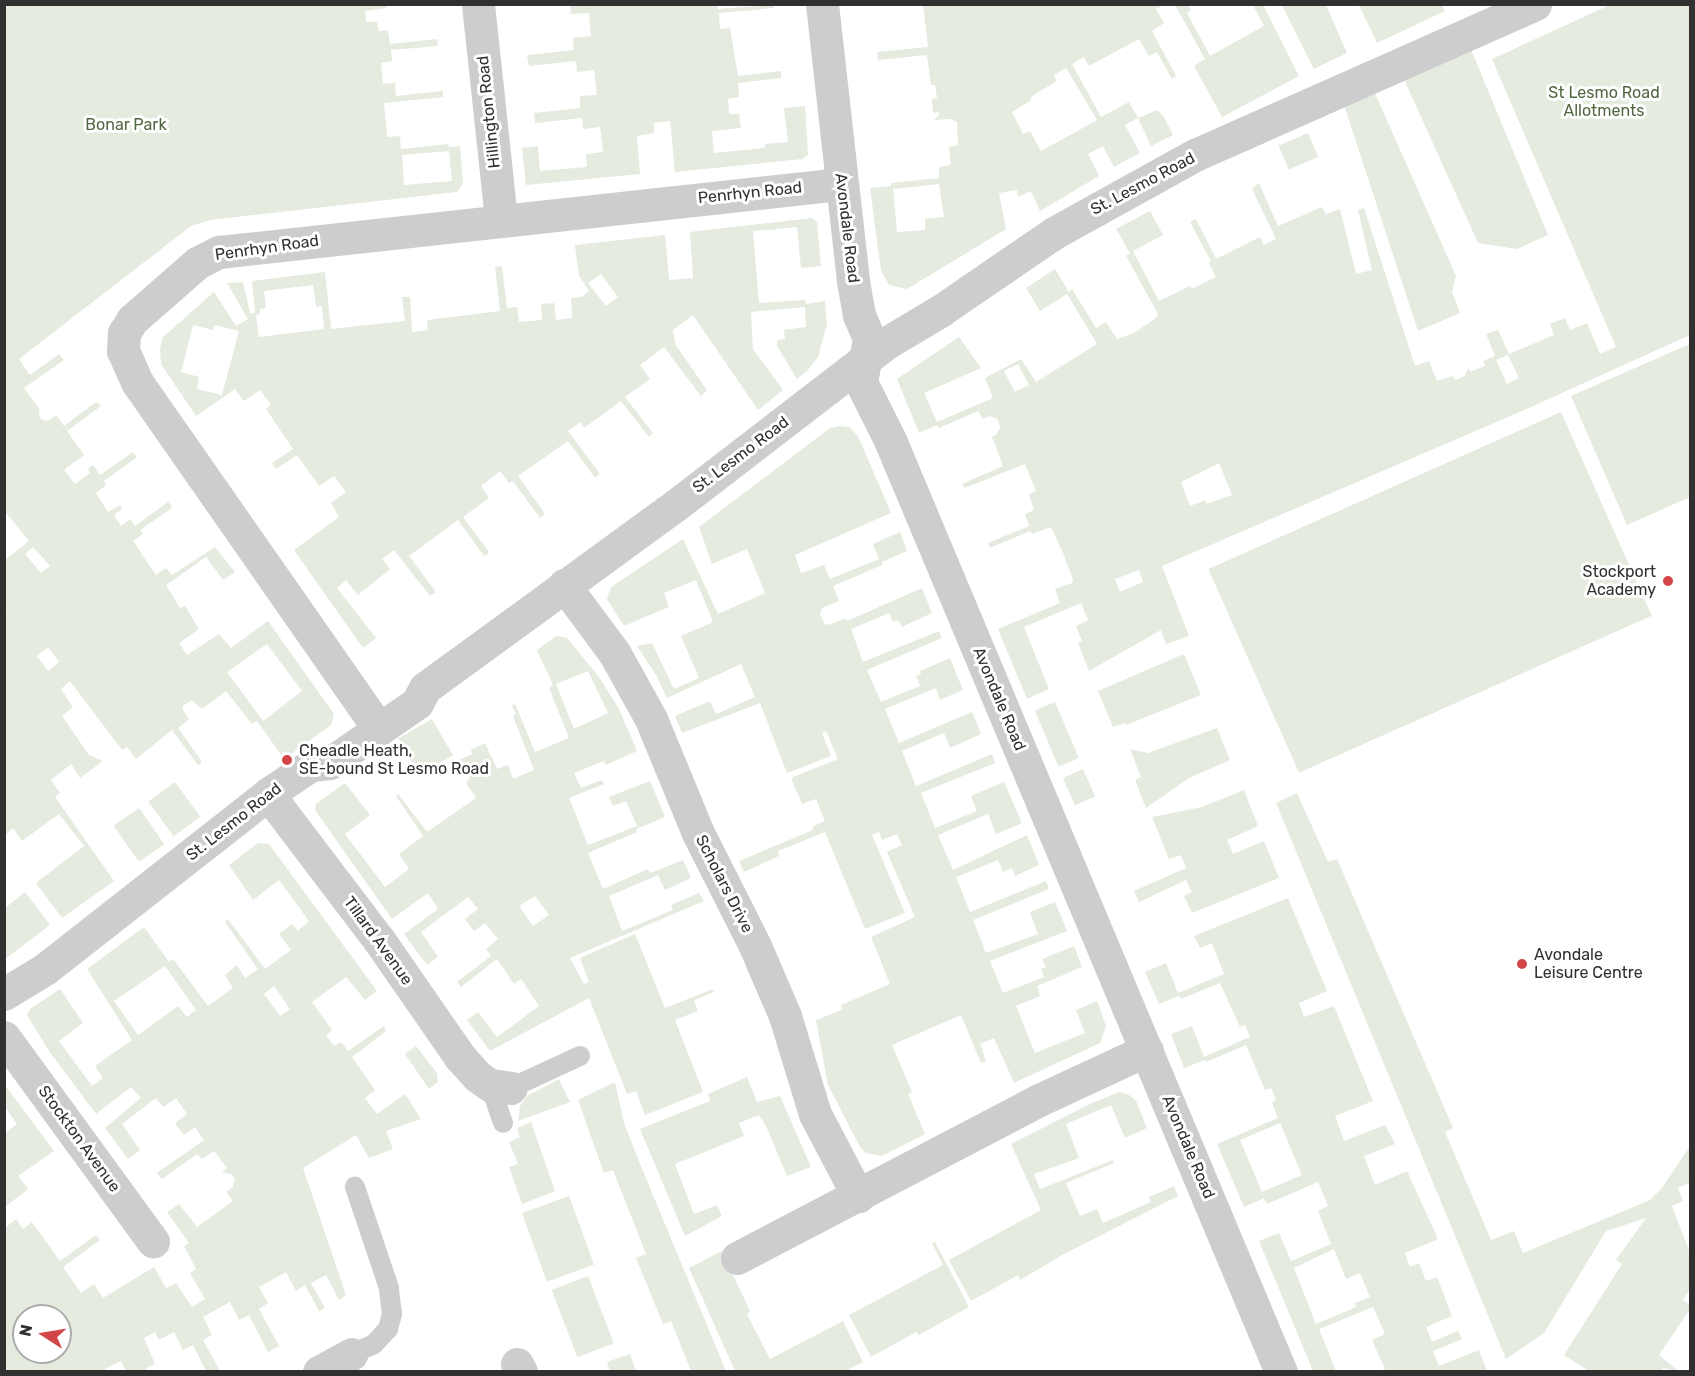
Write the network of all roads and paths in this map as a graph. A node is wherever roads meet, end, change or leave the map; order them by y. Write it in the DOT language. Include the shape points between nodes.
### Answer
graph roads {
  1 [pos="478,4"];
  2 [pos="822,4"];
  3 [pos="1535,4"];
  4 [pos="841,184"];
  5 [pos="501,220"];
  6 [pos="864,360"];
  7 [pos="564,585"];
  8 [pos="379,729"];
  9 [pos="268,794"];
  10 [pos="4,994"];
  11 [pos="4,1037"];
  12 [pos="1147,1050"];
  13 [pos="580,1056"];
  14 [pos="501,1086"];
  15 [pos="503,1123"];
  16 [pos="355,1187"];
  17 [pos="858,1196"];
  18 [pos="153,1240"];
  19 [pos="738,1258"];
  20 [pos="351,1354"];
  21 [pos="319,1371"];
  22 [pos="1281,1371"];
  1 -- 5 [label="street, Hillington Road"];
  2 -- 4 [label="street, Avondale Road"];
  3 -- 6 [label="street, St. Lesmo Road" via="1181,162 1054,233"];
  4 -- 5 [label="street, Penrhyn Road"];
  4 -- 6 [label="street, Avondale Road" via="856,305 869,339"];
  5 -- 8 [label="street, Penrhyn Road" via="219,252 185,272 144,307 124,333 123,351 137,382"];
  6 -- 7 [label="street, St. Lesmo Road"];
  6 -- 12 [label="street, Avondale Road" via="861,382 890,440"];
  7 -- 8 [label="street, St. Lesmo Road" via="425,688 417,703"];
  7 -- 17 [label="street, Scholars Drive" via="615,654 651,719 698,833 781,1005 815,1114"];
  8 -- 9 [label="street, St. Lesmo Road" via="330,763 311,765"];
  9 -- 10 [label="street, St. Lesmo Road" via="45,969"];
  9 -- 14 [label="street, Tillard Avenue" via="379,940 460,1057 477,1076"];
  11 -- 18 [label="street, Stockton Avenue"];
  12 -- 17 [label="street" via="1037,1101"];
  12 -- 22 [label="street, Avondale Road"];
  13 -- 14 [label="lane"];
  14 -- 15 [label="lane"];
  16 -- 20 [label="lane" via="389,1287 392,1314 388,1329 374,1344"];
  17 -- 19 [label="street"];
  20 -- 21 [label="street"];
}
